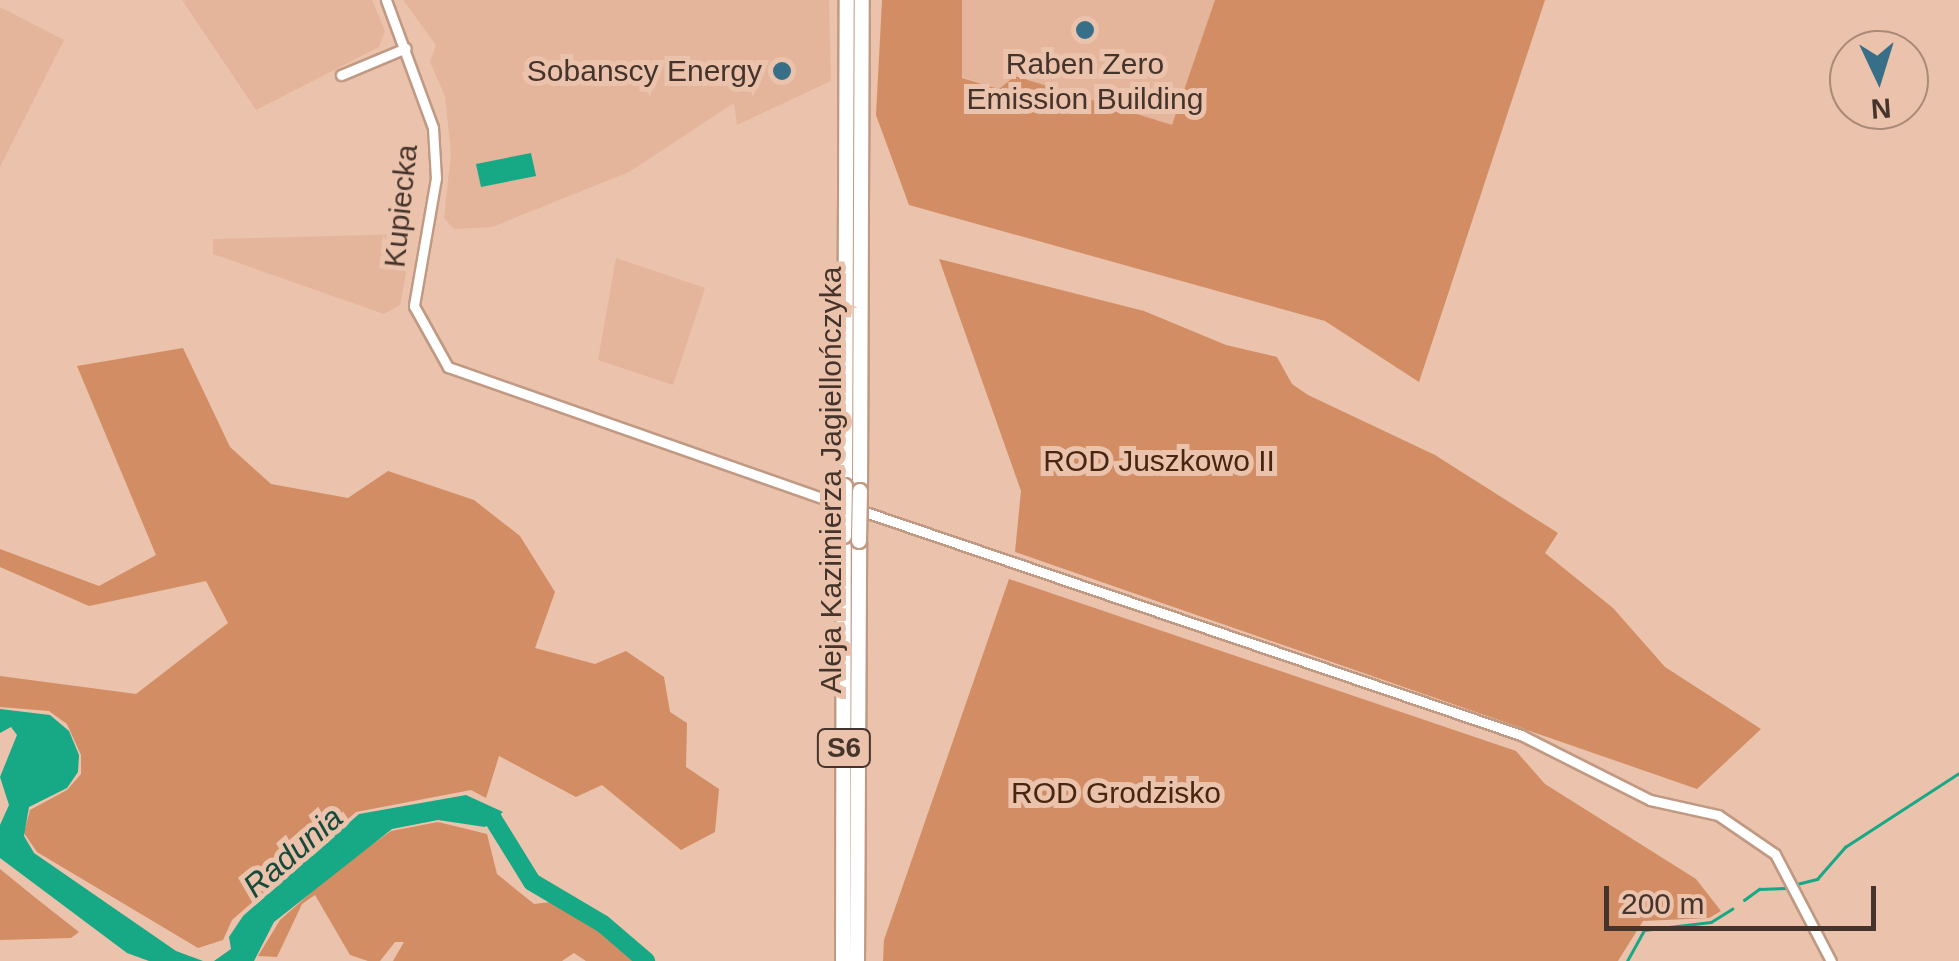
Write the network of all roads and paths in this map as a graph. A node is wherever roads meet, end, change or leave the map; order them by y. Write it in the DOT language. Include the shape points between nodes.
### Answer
graph roads {
  1 [pos="386,0"];
  2 [pos="846,0"];
  3 [pos="862,0"];
  4 [pos="406,48"];
  5 [pos="340,76"];
  6 [pos="852,488"];
  7 [pos="834,502"];
  8 [pos="868,513"];
  9 [pos="852,539"];
  10 [pos="843,961"];
  11 [pos="857,961"];
  12 [pos="1832,961"];
  1 -- 4 [label="street, Kupiecka"];
  2 -- 6 [label="highway, Aleja Kazimierza Jagiellończyka / S6"];
  3 -- 6 [label="highway, Aleja Kazimierza Jagiellończyka / S6"];
  4 -- 5 [label="street"];
  4 -- 7 [label="street, Kupiecka" via="430,112 436,158 414,306 448,367"];
  6 -- 9 [label="highway, Aleja Kazimierza Jagiellończyka / S6, bridge"];
  8 -- 12 [label="street" via="1521,735 1650,800 1718,816 1774,854"];
  9 -- 10 [label="highway, Aleja Kazimierza Jagiellończyka / S6"];
  9 -- 11 [label="highway, Aleja Kazimierza Jagiellończyka / S6"];
}
